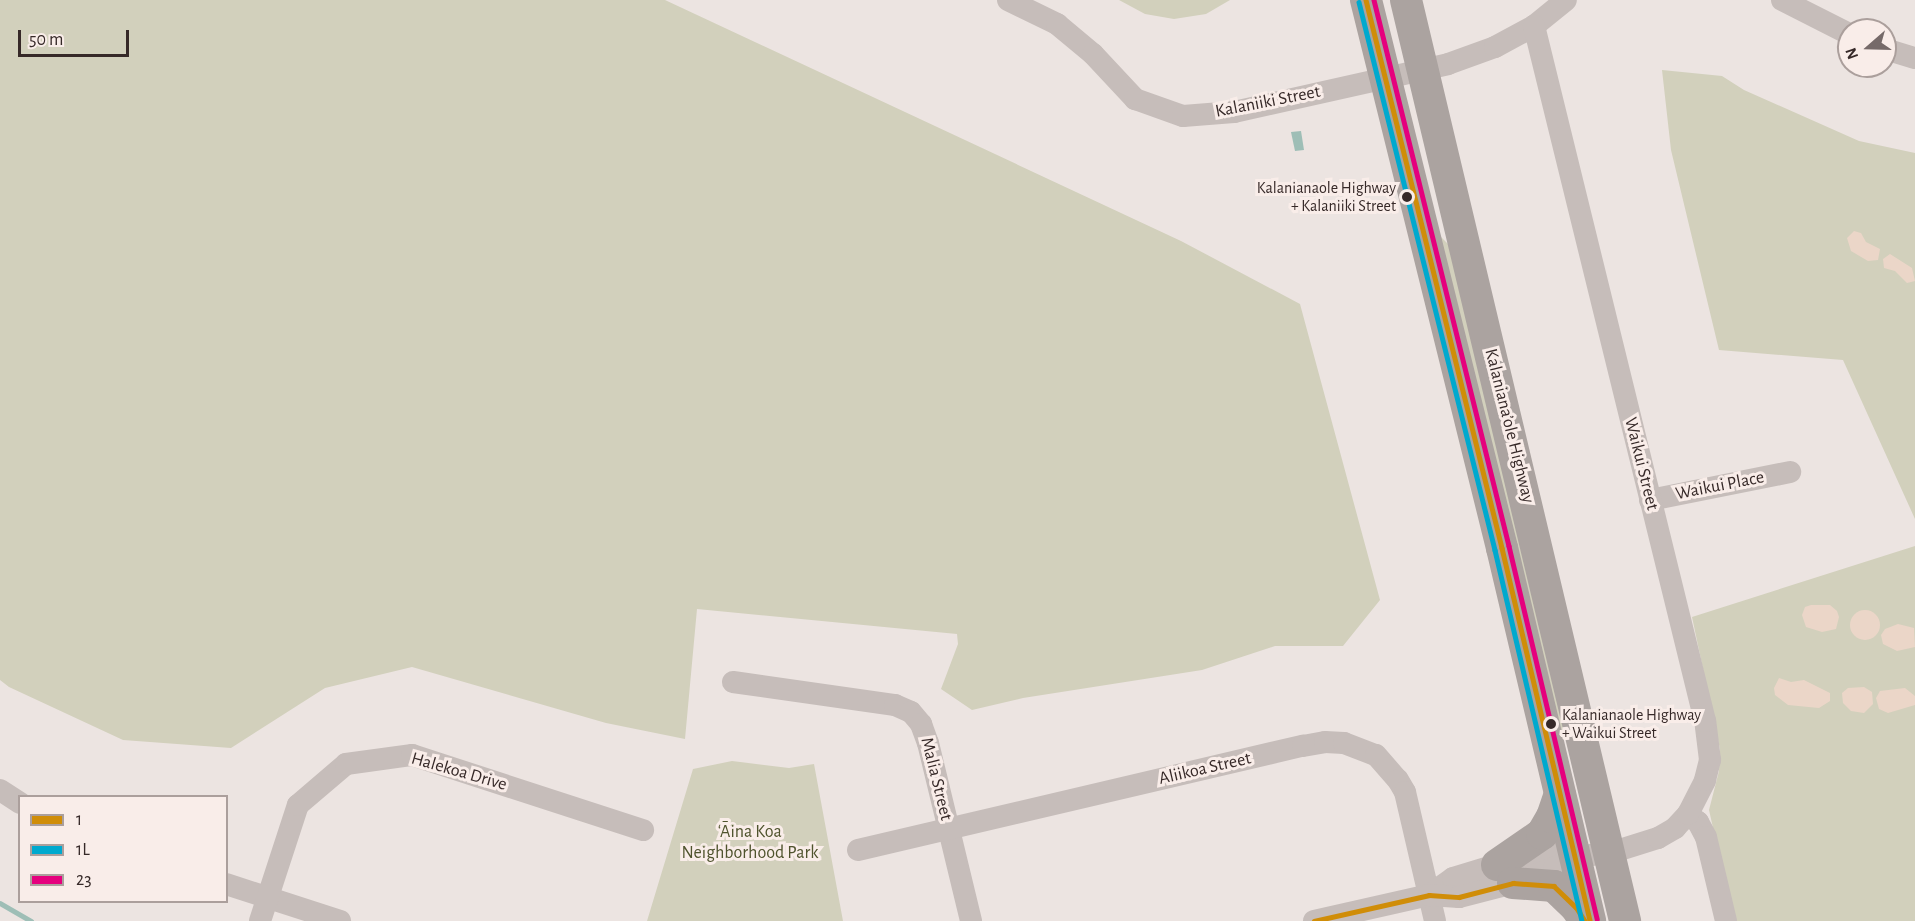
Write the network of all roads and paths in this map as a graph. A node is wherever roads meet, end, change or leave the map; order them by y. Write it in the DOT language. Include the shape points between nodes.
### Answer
graph roads {
  1 [pos="1008,0"];
  2 [pos="1366,0"];
  3 [pos="1406,0"];
  4 [pos="1566,0"];
  5 [pos="1782,0"];
  6 [pos="1534,26"];
  7 [pos="1837,28"];
  8 [pos="1897,53"];
  9 [pos="1915,58"];
  10 [pos="1422,71"];
  11 [pos="1385,80"];
  12 [pos="1790,472"];
  13 [pos="1650,500"];
  14 [pos="733,682"];
  15 [pos="1580,724"];
  16 [pos="0,789"];
  17 [pos="1561,798"];
  18 [pos="18,802"];
  19 [pos="1688,814"];
  20 [pos="949,829"];
  21 [pos="643,830"];
  22 [pos="858,850"];
  23 [pos="1610,853"];
  24 [pos="1575,857"];
  25 [pos="1505,874"];
  26 [pos="228,885"];
  27 [pos="1429,895"];
  28 [pos="268,897"];
  29 [pos="260,921"];
  30 [pos="340,921"];
  31 [pos="971,921"];
  32 [pos="1314,921"];
  33 [pos="1435,921"];
  34 [pos="1585,921"];
  35 [pos="1590,921"];
  36 [pos="1626,921"];
  37 [pos="1726,921"];
  1 -- 11 [label="street, Kalaniiki Street" via="1057,24 1093,54 1135,99 1183,116 1234,112"];
  2 -- 11 [label="highway, Kalaniana’ole Highway"];
  3 -- 10 [label="highway, Kalaniana’ole Highway"];
  4 -- 6 [label="street, Kalaniiki Street"];
  5 -- 7 [label="street"];
  6 -- 10 [label="street, Kalaniiki Street" via="1495,47"];
  6 -- 13 [label="street, Waikui Street"];
  8 -- 9 [label="street"];
  10 -- 11 [label="street, Kalaniiki Street"];
  10 -- 15 [label="highway, Kalaniana’ole Highway"];
  11 -- 17 [label="highway, Kalaniana’ole Highway"];
  12 -- 13 [label="street, Waikui Place"];
  13 -- 19 [label="street, Waikui Street" via="1708,742 1710,760 1705,780"];
  14 -- 20 [label="street, Malia Street" via="906,709 924,731"];
  15 -- 17 [label="highway" via="1571,754 1569,782"];
  15 -- 23 [label="highway, Kalaniana’ole Highway"];
  16 -- 18 [label="street"];
  17 -- 24 [label="highway, Kalaniana’ole Highway"];
  17 -- 25 [label="highway" via="1542,834"];
  19 -- 23 [label="street, Waikui Street" via="1658,838"];
  19 -- 37 [label="street" via="1706,837"];
  20 -- 22 [label="street, Aliikoa Street"];
  20 -- 27 [label="street, Aliikoa Street" via="1303,746 1344,743 1376,755 1405,792"];
  20 -- 31 [label="street, Malia Street"];
  21 -- 28 [label="street, Halekoa Drive" via="412,755 346,764 298,805"];
  23 -- 24 [label="street, Waikui Street"];
  23 -- 36 [label="highway, Kalaniana’ole Highway"];
  24 -- 25 [label="street, Waikui Street" via="1554,868"];
  24 -- 35 [label="highway, Kalaniana’ole Highway"];
  25 -- 27 [label="street, Waikui Street" via="1459,897"];
  25 -- 34 [label="highway" via="1554,886"];
  26 -- 28 [label="street"];
  27 -- 32 [label="street, Waikui Street"];
  27 -- 33 [label="street, Aliikoa Street"];
  28 -- 29 [label="street, Halekoa Drive"];
  28 -- 30 [label="street"];
}
